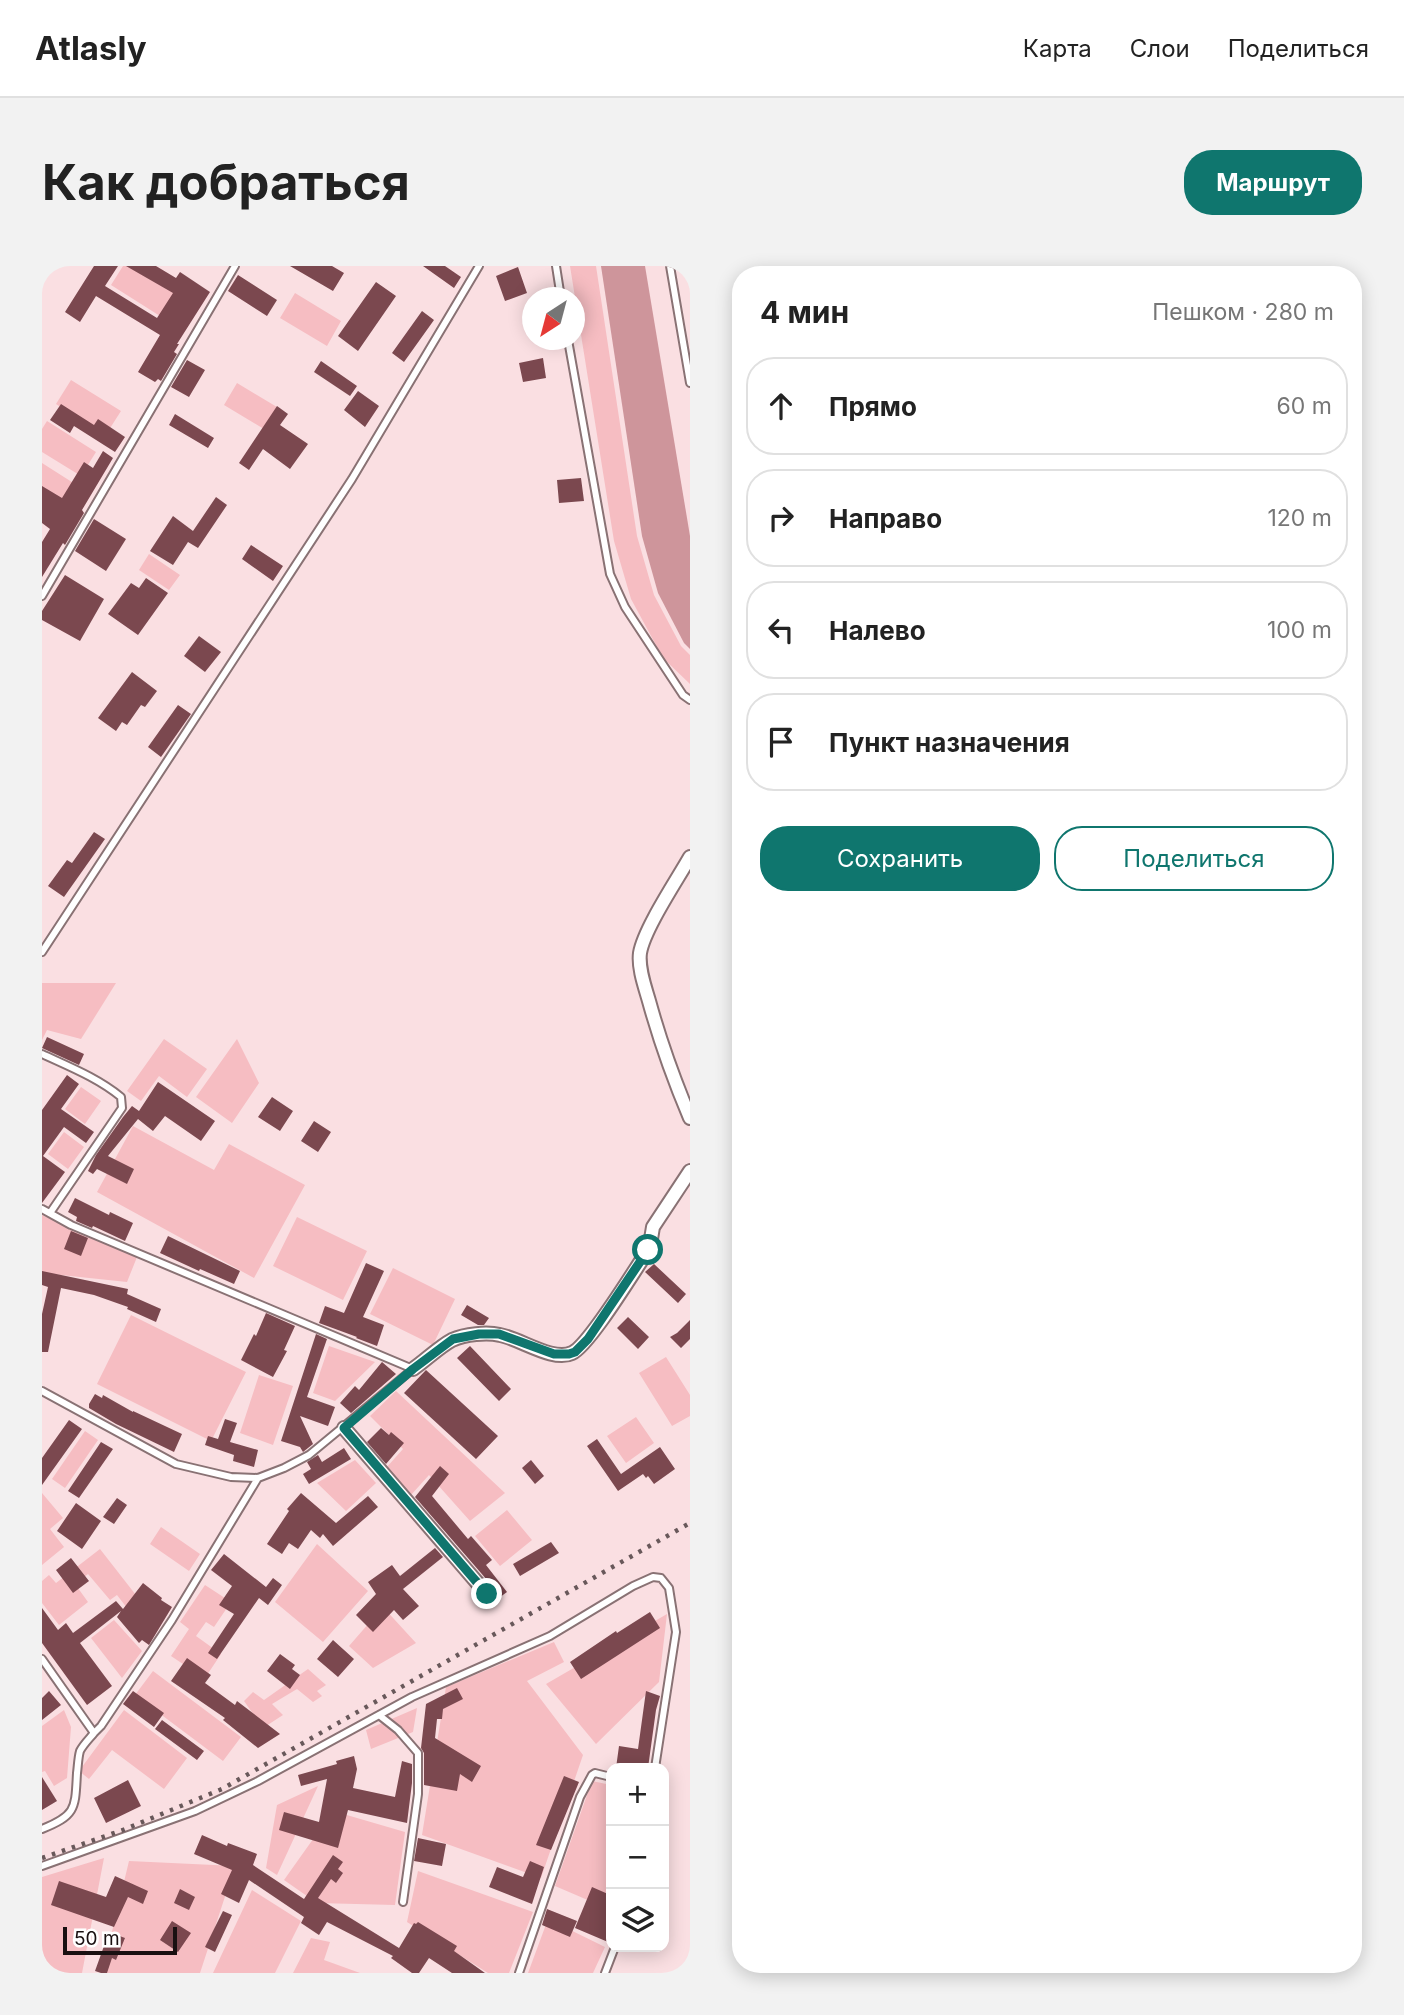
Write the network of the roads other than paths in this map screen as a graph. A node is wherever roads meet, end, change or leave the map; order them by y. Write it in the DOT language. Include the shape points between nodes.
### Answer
graph roads {
  1 [pos="235,266"];
  2 [pos="479,266"];
  3 [pos="556,266"];
  4 [pos="670,266"];
  5 [pos="559,287"];
  6 [pos="687,348"];
  7 [pos="570,350"];
  8 [pos="690,383"];
  9 [pos="42,596"];
  10 [pos="690,701"];
  11 [pos="690,857"];
  12 [pos="42,952"];
  13 [pos="42,1054"];
  14 [pos="690,1118"];
  15 [pos="690,1171"];
  16 [pos="42,1209"];
  17 [pos="50,1213"];
  18 [pos="413,1369"];
  19 [pos="42,1391"];
  20 [pos="344,1428"];
  21 [pos="258,1478"];
  22 [pos="487,1594"];
  23 [pos="42,1660"];
  24 [pos="379,1715"];
  25 [pos="94,1733"];
  26 [pos="656,1763"];
  27 [pos="606,1776"];
  28 [pos="42,1829"];
  29 [pos="42,1866"];
  30 [pos="403,1902"];
  31 [pos="613,1952"];
  32 [pos="519,1973"];
  33 [pos="605,1973"];
  1 -- 9 [label="lane"];
  2 -- 12 [label="lane" via="352,479"];
  3 -- 5 [label="lane"];
  4 -- 6 [label="lane"];
  6 -- 8 [label="lane"];
  7 -- 10 [label="lane" via="610,574 625,607"];
  11 -- 14 [label="street" via="640,954 654,1020"];
  13 -- 17 [label="lane" via="112,1089 121,1097 122,1108"];
  15 -- 18 [label="street" via="653,1227 648,1250 575,1352 554,1354 499,1334 479,1334 453,1339"];
  16 -- 17 [label="lane"];
  17 -- 18 [label="lane"];
  18 -- 20 [label="lane"];
  19 -- 21 [label="lane" via="176,1464"];
  20 -- 21 [label="lane" via="309,1455"];
  20 -- 22 [label="street"];
  21 -- 25 [label="lane" via="172,1620"];
  23 -- 25 [label="lane"];
  24 -- 26 [label="lane" via="550,1636 634,1586 661,1578 669,1588 676,1632"];
  24 -- 29 [label="lane" via="195,1811"];
  24 -- 30 [label="lane" via="418,1754 418,1794"];
  25 -- 28 [label="lane" via="78,1760 76,1802 61,1821"];
  27 -- 32 [label="lane" via="592,1775 580,1797"];
  31 -- 33 [label="lane"];
}
